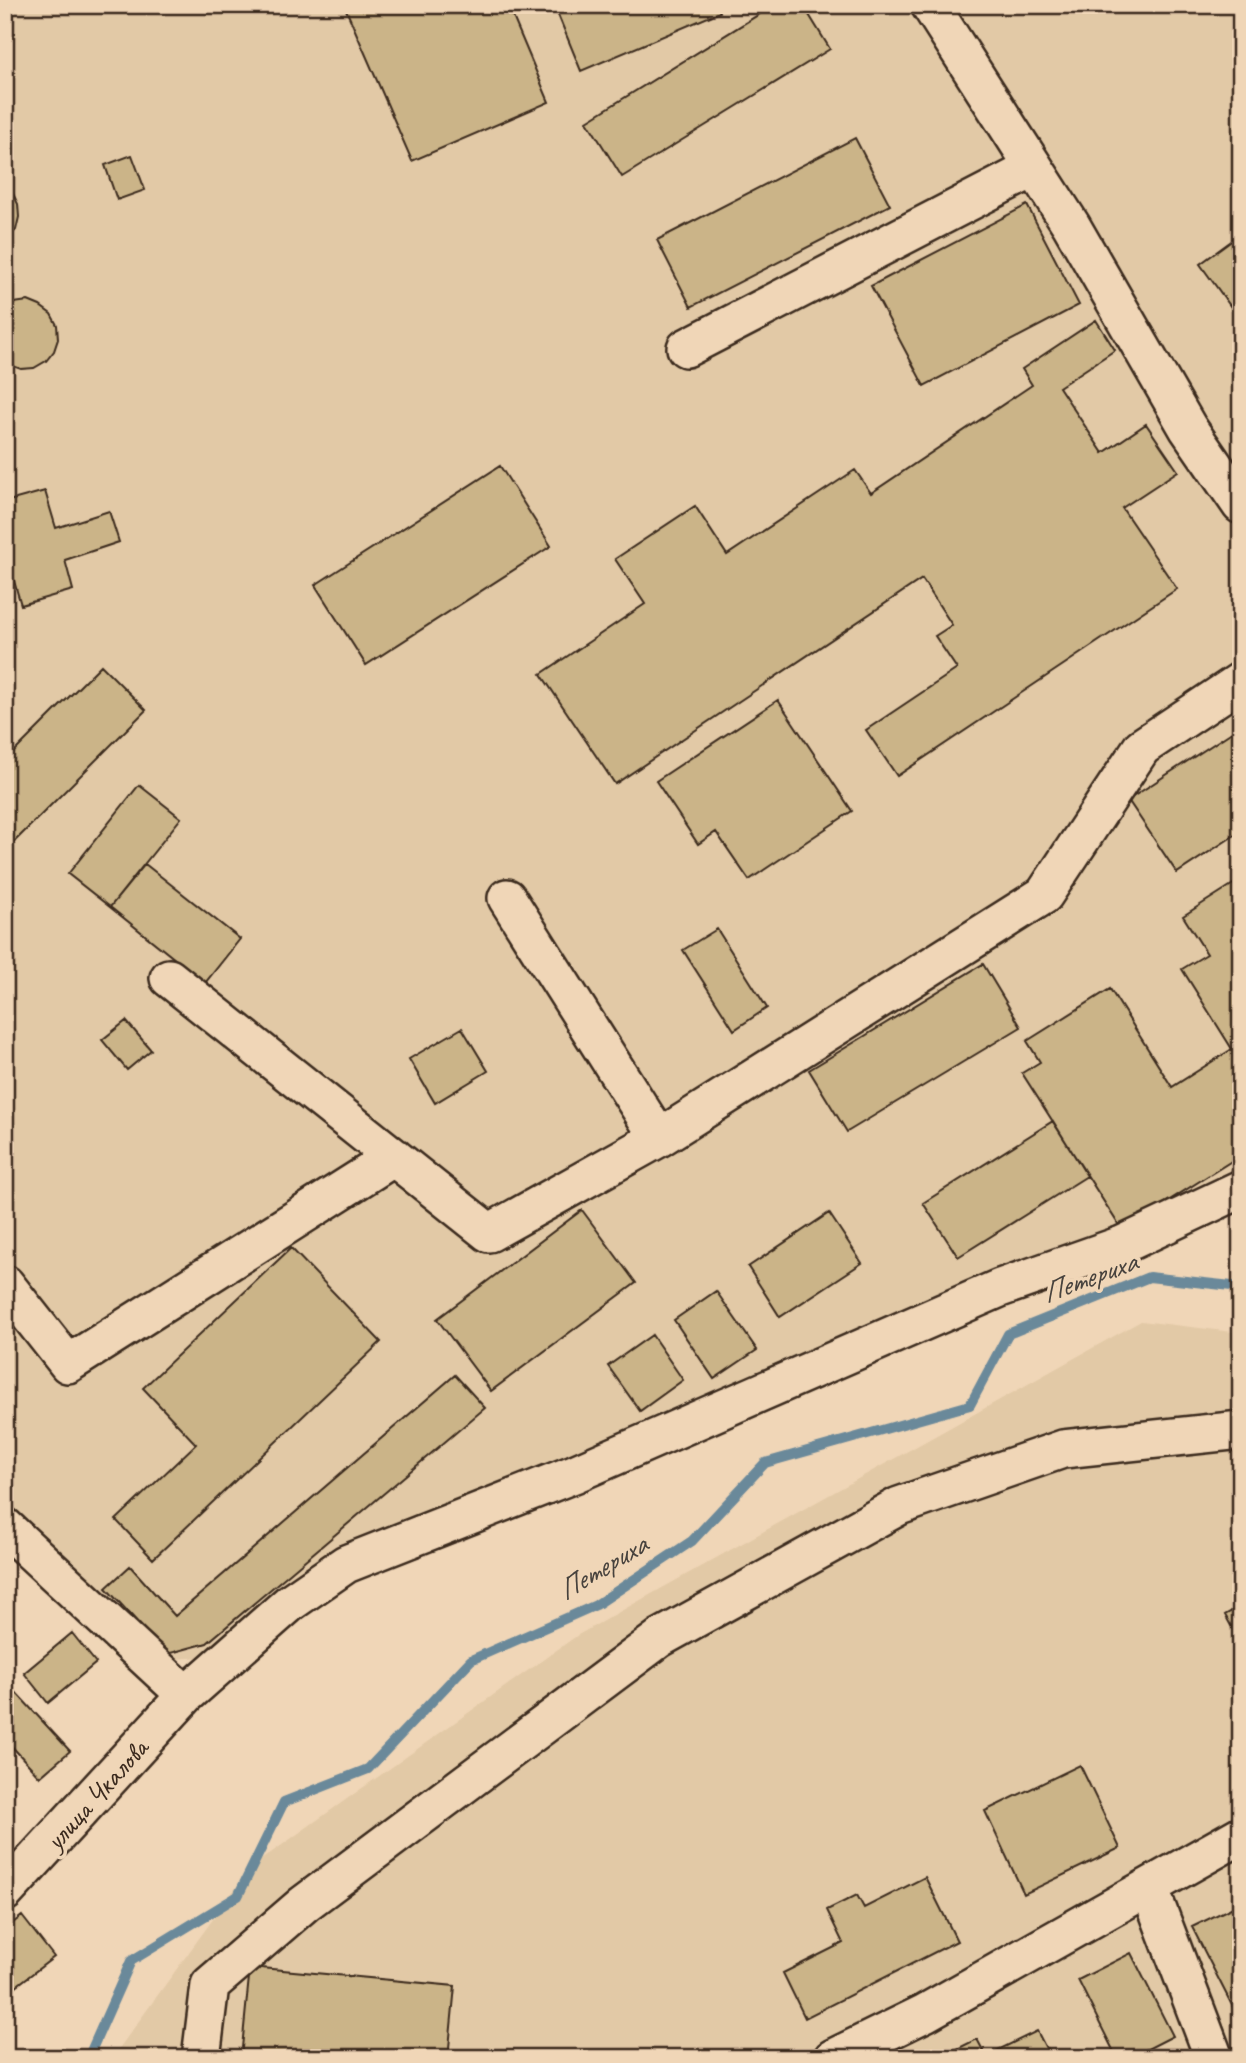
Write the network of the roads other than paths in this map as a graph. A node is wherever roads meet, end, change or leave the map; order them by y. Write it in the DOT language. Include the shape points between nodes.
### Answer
graph roads {
  1 [pos="930,5"];
  2 [pos="1034,168"];
  3 [pos="686,348"];
  4 [pos="1241,505"];
  5 [pos="1241,681"];
  6 [pos="507,898"];
  7 [pos="169,978"];
  8 [pos="659,1138"];
  9 [pos="394,1157"];
  10 [pos="1241,1189"];
  11 [pos="5,1284"];
  12 [pos="1241,1430"];
  13 [pos="5,1527"];
  14 [pos="186,1695"];
  15 [pos="1241,1835"];
  16 [pos="1149,1887"];
  17 [pos="5,1892"];
  18 [pos="201,2058"];
  19 [pos="833,2058"];
  20 [pos="1214,2058"];
  1 -- 2 [label="street"];
  2 -- 3 [label="street"];
  2 -- 4 [label="street" via="1188,428"];
  5 -- 8 [label="street" via="1142,747 1044,895"];
  6 -- 8 [label="street"];
  7 -- 9 [label="street"];
  8 -- 9 [label="street" via="489,1233"];
  9 -- 11 [label="street" via="68,1364"];
  10 -- 14 [label="street, улица Чкалова" via="1122,1245 1000,1287 574,1474 346,1564 290,1602"];
  12 -- 18 [label="street" via="1063,1449 899,1506 660,1638 304,1904 210,1985"];
  13 -- 14 [label="street"];
  14 -- 17 [label="street, улица Чкалова"];
  15 -- 16 [label="street"];
  16 -- 19 [label="street"];
  16 -- 20 [label="street"];
}
